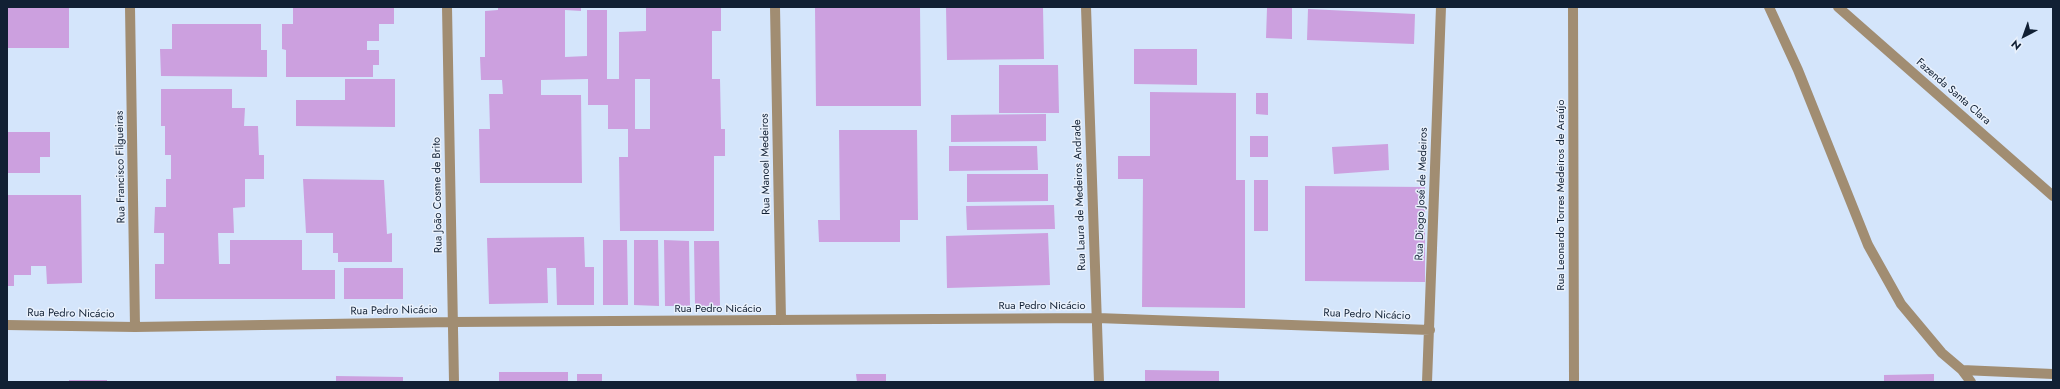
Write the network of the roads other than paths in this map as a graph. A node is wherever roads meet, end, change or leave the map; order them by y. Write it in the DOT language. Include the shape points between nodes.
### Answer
graph roads {
  1 [pos="130,7"];
  2 [pos="447,7"];
  3 [pos="775,7"];
  4 [pos="1086,7"];
  5 [pos="1441,7"];
  6 [pos="1573,7"];
  7 [pos="1769,7"];
  8 [pos="1838,7"];
  9 [pos="2053,196"];
  10 [pos="1097,318"];
  11 [pos="782,320"];
  12 [pos="453,322"];
  13 [pos="7,325"];
  14 [pos="136,327"];
  15 [pos="1430,330"];
  16 [pos="1962,370"];
  17 [pos="2053,374"];
  18 [pos="454,382"];
  19 [pos="1099,382"];
  20 [pos="1427,382"];
  21 [pos="1574,382"];
  22 [pos="1971,382"];
  1 -- 14 [label="street, Rua Francisco Filgueiras"];
  2 -- 12 [label="street, Rua João Cosme de Brito"];
  3 -- 11 [label="street, Rua Manoel Medeiros"];
  4 -- 10 [label="street, Rua Laura de Medeiros Andrade"];
  5 -- 15 [label="street, Rua Diogo José de Medeiros"];
  6 -- 21 [label="street, Rua Leonardo Torres Medeiros de Araújo"];
  7 -- 16 [label="street" via="1798,70 1868,245 1901,304 1942,353"];
  8 -- 9 [label="street, Fazenda Santa Clara"];
  10 -- 11 [label="street, Rua Pedro Nicácio"];
  10 -- 15 [label="street, Rua Pedro Nicácio"];
  10 -- 19 [label="street, Rua Laura de Medeiros Andrade"];
  11 -- 12 [label="street, Rua Pedro Nicácio"];
  12 -- 14 [label="street, Rua Pedro Nicácio"];
  12 -- 18 [label="street, Rua João Cosme de Brito"];
  13 -- 14 [label="street, Rua Pedro Nicácio"];
  15 -- 20 [label="street, Rua Diogo José de Medeiros"];
  16 -- 17 [label="street"];
  16 -- 22 [label="street"];
}
